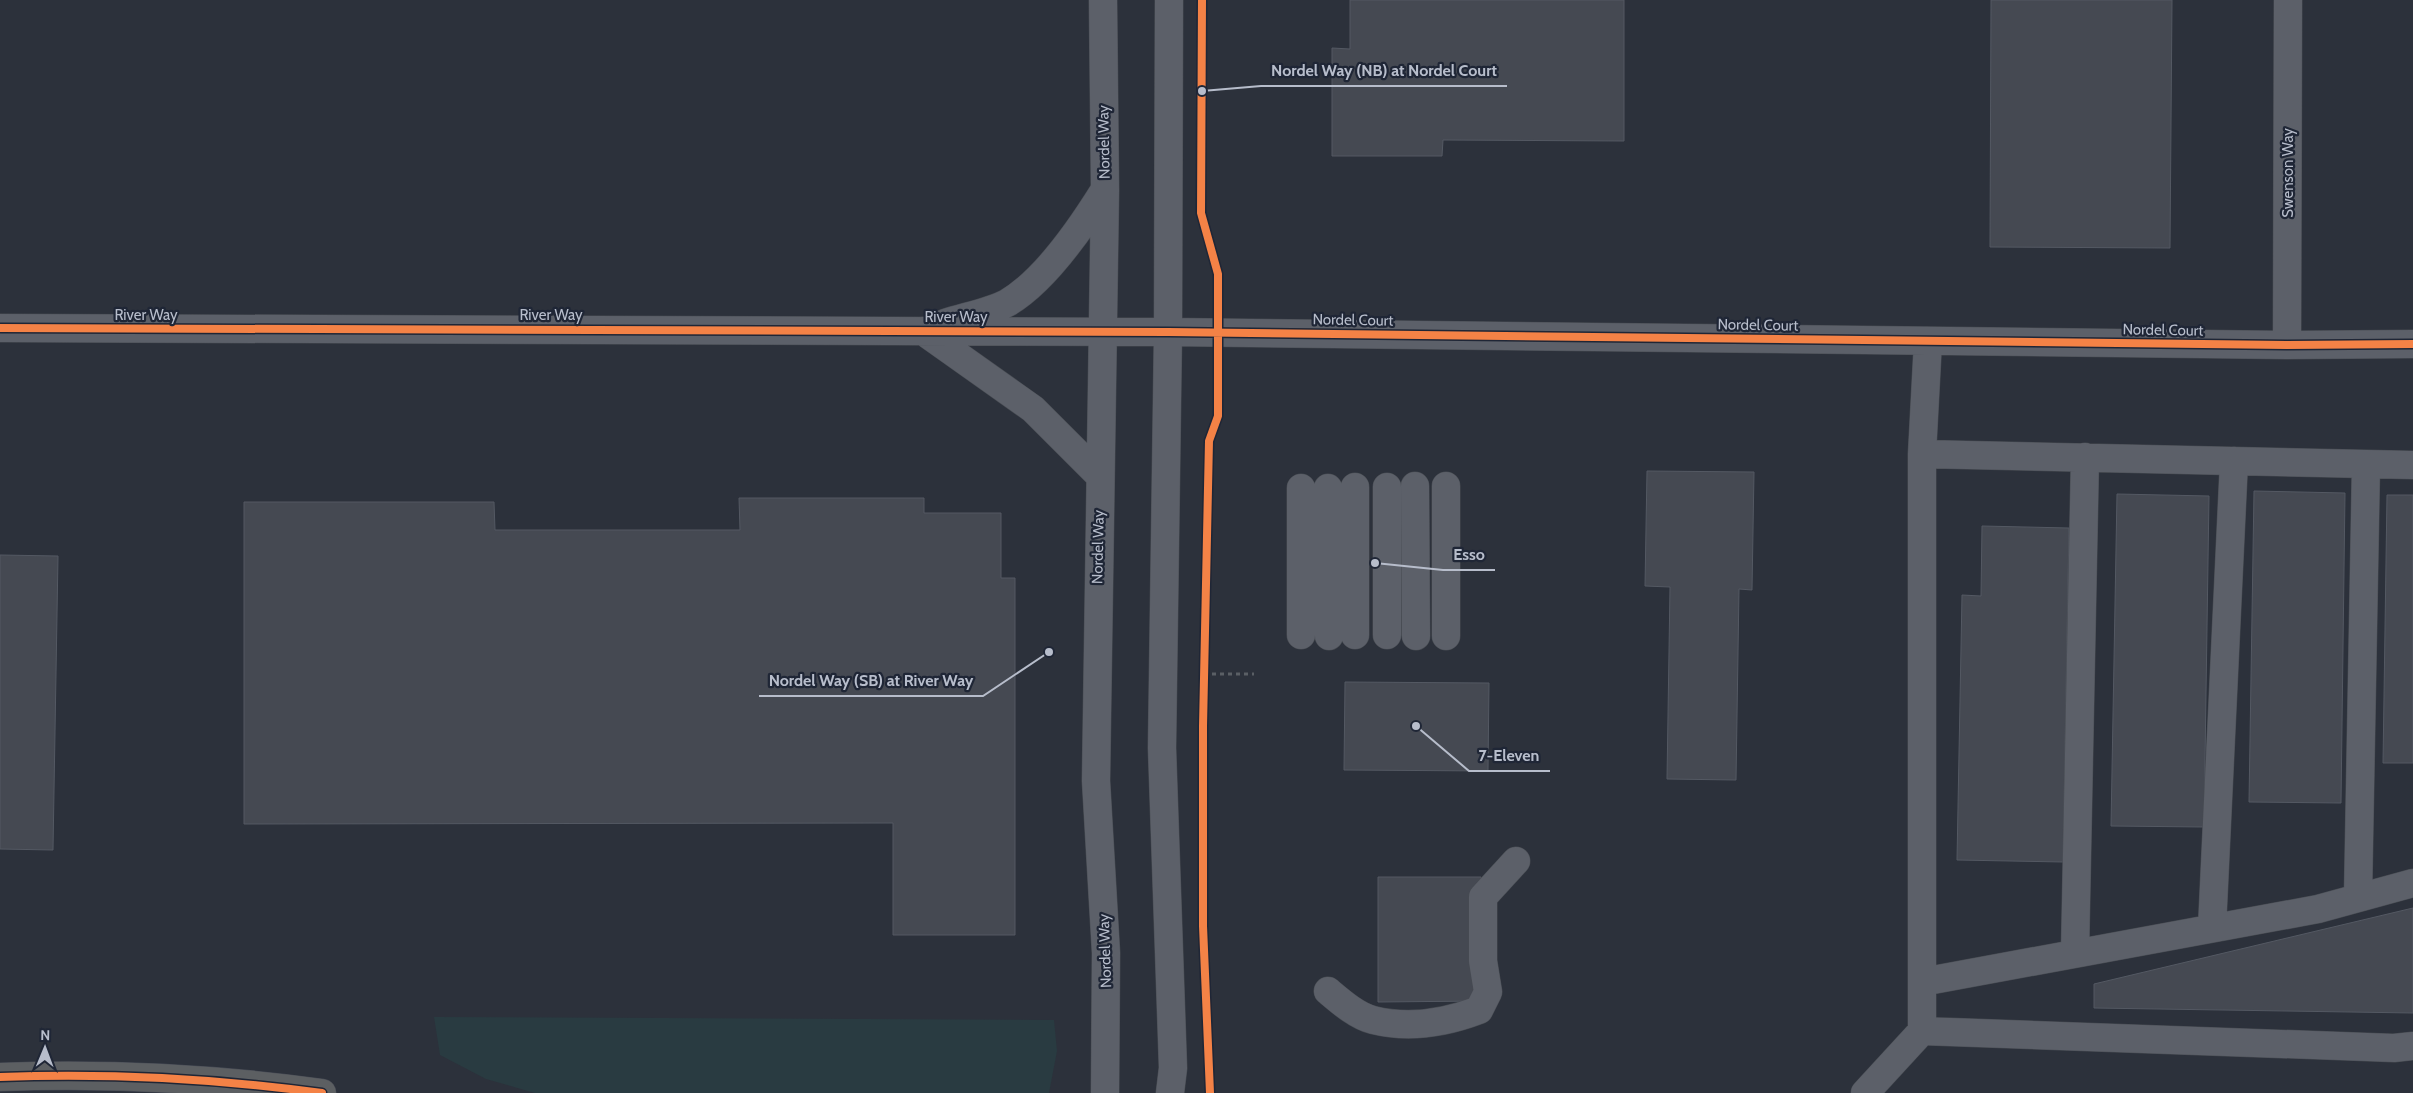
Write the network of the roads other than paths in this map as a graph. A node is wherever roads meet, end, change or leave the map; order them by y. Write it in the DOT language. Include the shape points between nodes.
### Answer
graph roads {
  1 [pos="1102,0"];
  2 [pos="1169,0"];
  3 [pos="2288,0"];
  4 [pos="1105,190"];
  5 [pos="0,328"];
  6 [pos="923,330"];
  7 [pos="1102,331"];
  8 [pos="1168,332"];
  9 [pos="1928,341"];
  10 [pos="2413,344"];
  11 [pos="2287,345"];
  12 [pos="1922,454"];
  13 [pos="2084,458"];
  14 [pos="2234,461"];
  15 [pos="2366,464"];
  16 [pos="2413,465"];
  17 [pos="1099,475"];
  18 [pos="1415,486"];
  19 [pos="1446,486"];
  20 [pos="1387,487"];
  21 [pos="1301,488"];
  22 [pos="1342,488"];
  23 [pos="1301,635"];
  24 [pos="1387,635"];
  25 [pos="1342,636"];
  26 [pos="1416,636"];
  27 [pos="1446,636"];
  28 [pos="1516,862"];
  29 [pos="2413,883"];
  30 [pos="2358,898"];
  31 [pos="2212,928"];
  32 [pos="2075,953"];
  33 [pos="1922,982"];
  34 [pos="1328,992"];
  35 [pos="1922,1030"];
  36 [pos="2413,1046"];
  37 [pos="0,1077"];
  38 [pos="1173,1085"];
  39 [pos="322,1093"];
  40 [pos="1105,1093"];
  41 [pos="1866,1093"];
  1 -- 4 [label="street, Nordel Way"];
  2 -- 8 [label="street"];
  3 -- 11 [label="street, Swenson Way"];
  4 -- 6 [label="street" via="1078,234 1036,278 1006,303"];
  4 -- 7 [label="street, Nordel Way"];
  5 -- 6 [label="street, River Way"];
  6 -- 7 [label="street, River Way"];
  6 -- 17 [label="street" via="1032,409"];
  7 -- 8 [label="street, Nordel Court"];
  7 -- 17 [label="street, Nordel Way"];
  8 -- 9 [label="street, Nordel Court"];
  8 -- 38 [label="street" via="1162,748"];
  9 -- 11 [label="street, Nordel Court"];
  9 -- 12 [label="street"];
  10 -- 11 [label="street, Nordel Court"];
  12 -- 13 [label="street"];
  12 -- 33 [label="street"];
  13 -- 14 [label="street"];
  13 -- 32 [label="street"];
  14 -- 15 [label="street"];
  14 -- 31 [label="street"];
  15 -- 16 [label="street"];
  15 -- 30 [label="street"];
  17 -- 40 [label="street, Nordel Way" via="1096,782 1106,953"];
  18 -- 26 [label="street"];
  19 -- 27 [label="street"];
  20 -- 24 [label="street"];
  21 -- 23 [label="street"];
  22 -- 25 [label="street"];
  28 -- 34 [label="street" via="1483,897 1483,961 1488,992 1479,1010 1426,1024 1372,1020"];
  29 -- 30 [label="street"];
  30 -- 31 [label="street" via="2318,909"];
  31 -- 32 [label="street"];
  32 -- 33 [label="street"];
  33 -- 35 [label="street"];
  35 -- 36 [label="street" via="2394,1048"];
  35 -- 41 [label="street"];
  37 -- 39 [label="highway" via="143,1076 242,1082"];
}
